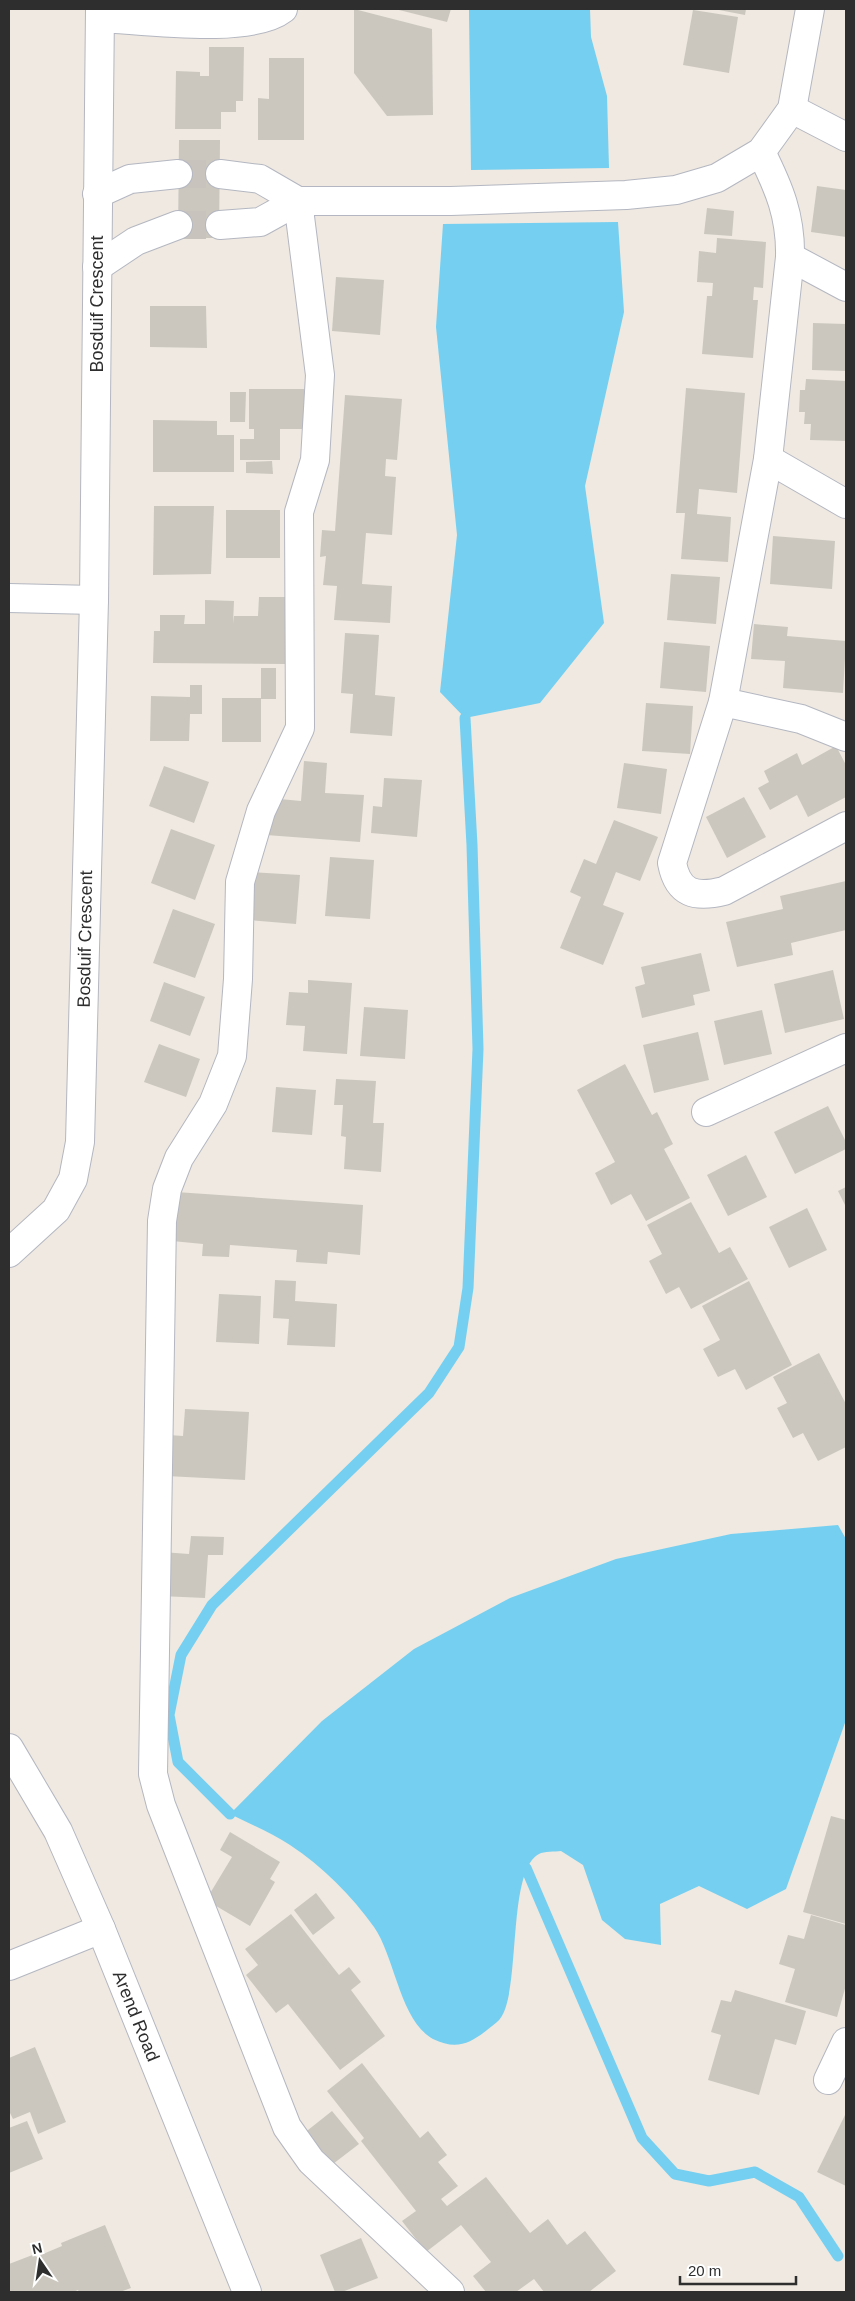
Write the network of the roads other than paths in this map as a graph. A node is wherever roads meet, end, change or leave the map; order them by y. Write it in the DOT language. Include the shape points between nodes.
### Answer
graph roads {
  1 [pos="283,9"];
  2 [pos="810,9"];
  3 [pos="100,13"];
  4 [pos="792,109"];
  5 [pos="846,138"];
  6 [pos="761,152"];
  7 [pos="178,174"];
  8 [pos="220,174"];
  9 [pos="97,194"];
  10 [pos="298,201"];
  11 [pos="178,225"];
  12 [pos="220,225"];
  13 [pos="790,257"];
  14 [pos="97,267"];
  15 [pos="846,288"];
  16 [pos="768,459"];
  17 [pos="846,504"];
  18 [pos="9,598"];
  19 [pos="94,600"];
  20 [pos="723,702"];
  21 [pos="846,737"];
  22 [pos="846,826"];
  23 [pos="846,1048"];
  24 [pos="706,1112"];
  25 [pos="9,1253"];
  26 [pos="9,1748"];
  27 [pos="101,1929"];
  28 [pos="9,1966"];
  29 [pos="846,2042"];
  30 [pos="828,2080"];
  31 [pos="247,2292"];
  32 [pos="450,2292"];
  1 -- 3 [label="street" via="252,21 202,24"];
  2 -- 4 [label="street"];
  3 -- 9 [label="street, Bosduif Crescent"];
  4 -- 5 [label="street"];
  4 -- 6 [label="street"];
  6 -- 10 [label="street" via="717,178 676,190 626,195 451,201"];
  6 -- 13 [label="street" via="786,211 791,234"];
  7 -- 9 [label="street" via="130,179"];
  8 -- 10 [label="street" via="260,179"];
  9 -- 14 [label="street, Bosduif Crescent"];
  10 -- 12 [label="street" via="260,222"];
  10 -- 32 [label="street" via="320,375 315,460 299,512 300,728 261,811 240,882 232,1056 213,1104 179,1158 167,1189 162,1221 153,1774 161,1805 287,2127 311,2161"];
  11 -- 14 [label="street" via="136,241"];
  13 -- 15 [label="street"];
  13 -- 16 [label="street"];
  14 -- 19 [label="street, Bosduif Crescent"];
  16 -- 17 [label="street"];
  16 -- 20 [label="street"];
  18 -- 19 [label="street"];
  19 -- 25 [label="street, Bosduif Crescent" via="80,1142 73,1180 56,1210"];
  20 -- 21 [label="street" via="801,720"];
  20 -- 22 [label="street" via="672,863 674,876 682,887 694,894 724,892"];
  23 -- 24 [label="street"];
  26 -- 27 [label="street, Arend Road" via="58,1830"];
  27 -- 28 [label="street"];
  27 -- 31 [label="street, Arend Road"];
  29 -- 30 [label="street"];
}
